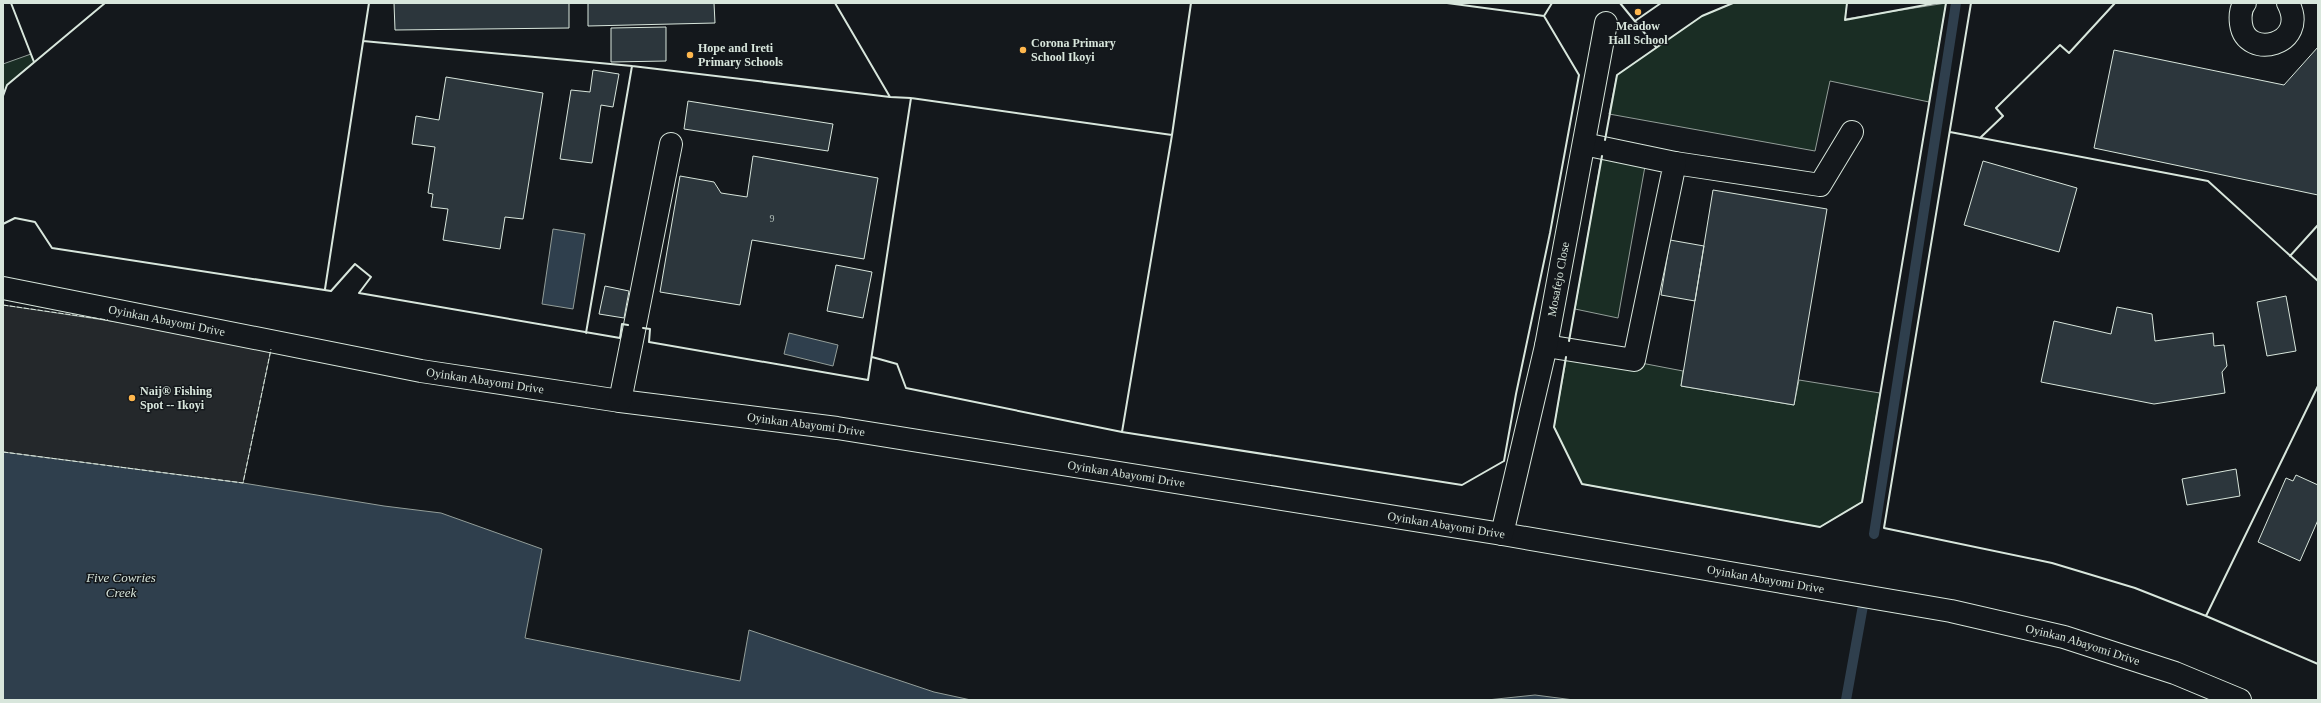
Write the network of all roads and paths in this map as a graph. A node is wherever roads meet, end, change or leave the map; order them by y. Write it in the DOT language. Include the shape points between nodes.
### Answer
graph roads {
  1 [pos="2245,3"];
  2 [pos="2288,3"];
  3 [pos="1606,23"];
  4 [pos="1852,132"];
  5 [pos="671,144"];
  6 [pos="1584,144"];
  7 [pos="1675,163"];
  8 [pos="3,288"];
  9 [pos="1546,346"];
  10 [pos="620,401"];
  11 [pos="1502,534"];
  12 [pos="2240,700"];
  1 -- 2 [label="street" via="2240,16 2241,26 2246,36 2264,45 2275,44 2284,39 2290,31 2294,21"];
  3 -- 6 [label="street, Mosafejo Close"];
  4 -- 7 [label="street" via="1820,185"];
  5 -- 10 [label="street"];
  6 -- 7 [label="street"];
  6 -- 9 [label="street, Mosafejo Close"];
  7 -- 9 [label="street" via="1634,360"];
  8 -- 10 [label="street, Oyinkan Abayomi Drive" via="421,371"];
  9 -- 11 [label="street, Mosafejo Close"];
  10 -- 11 [label="street, Oyinkan Abayomi Drive" via="837,428"];
  11 -- 12 [label="street, Oyinkan Abayomi Drive" via="1951,611 2064,637 2176,673"];
}
